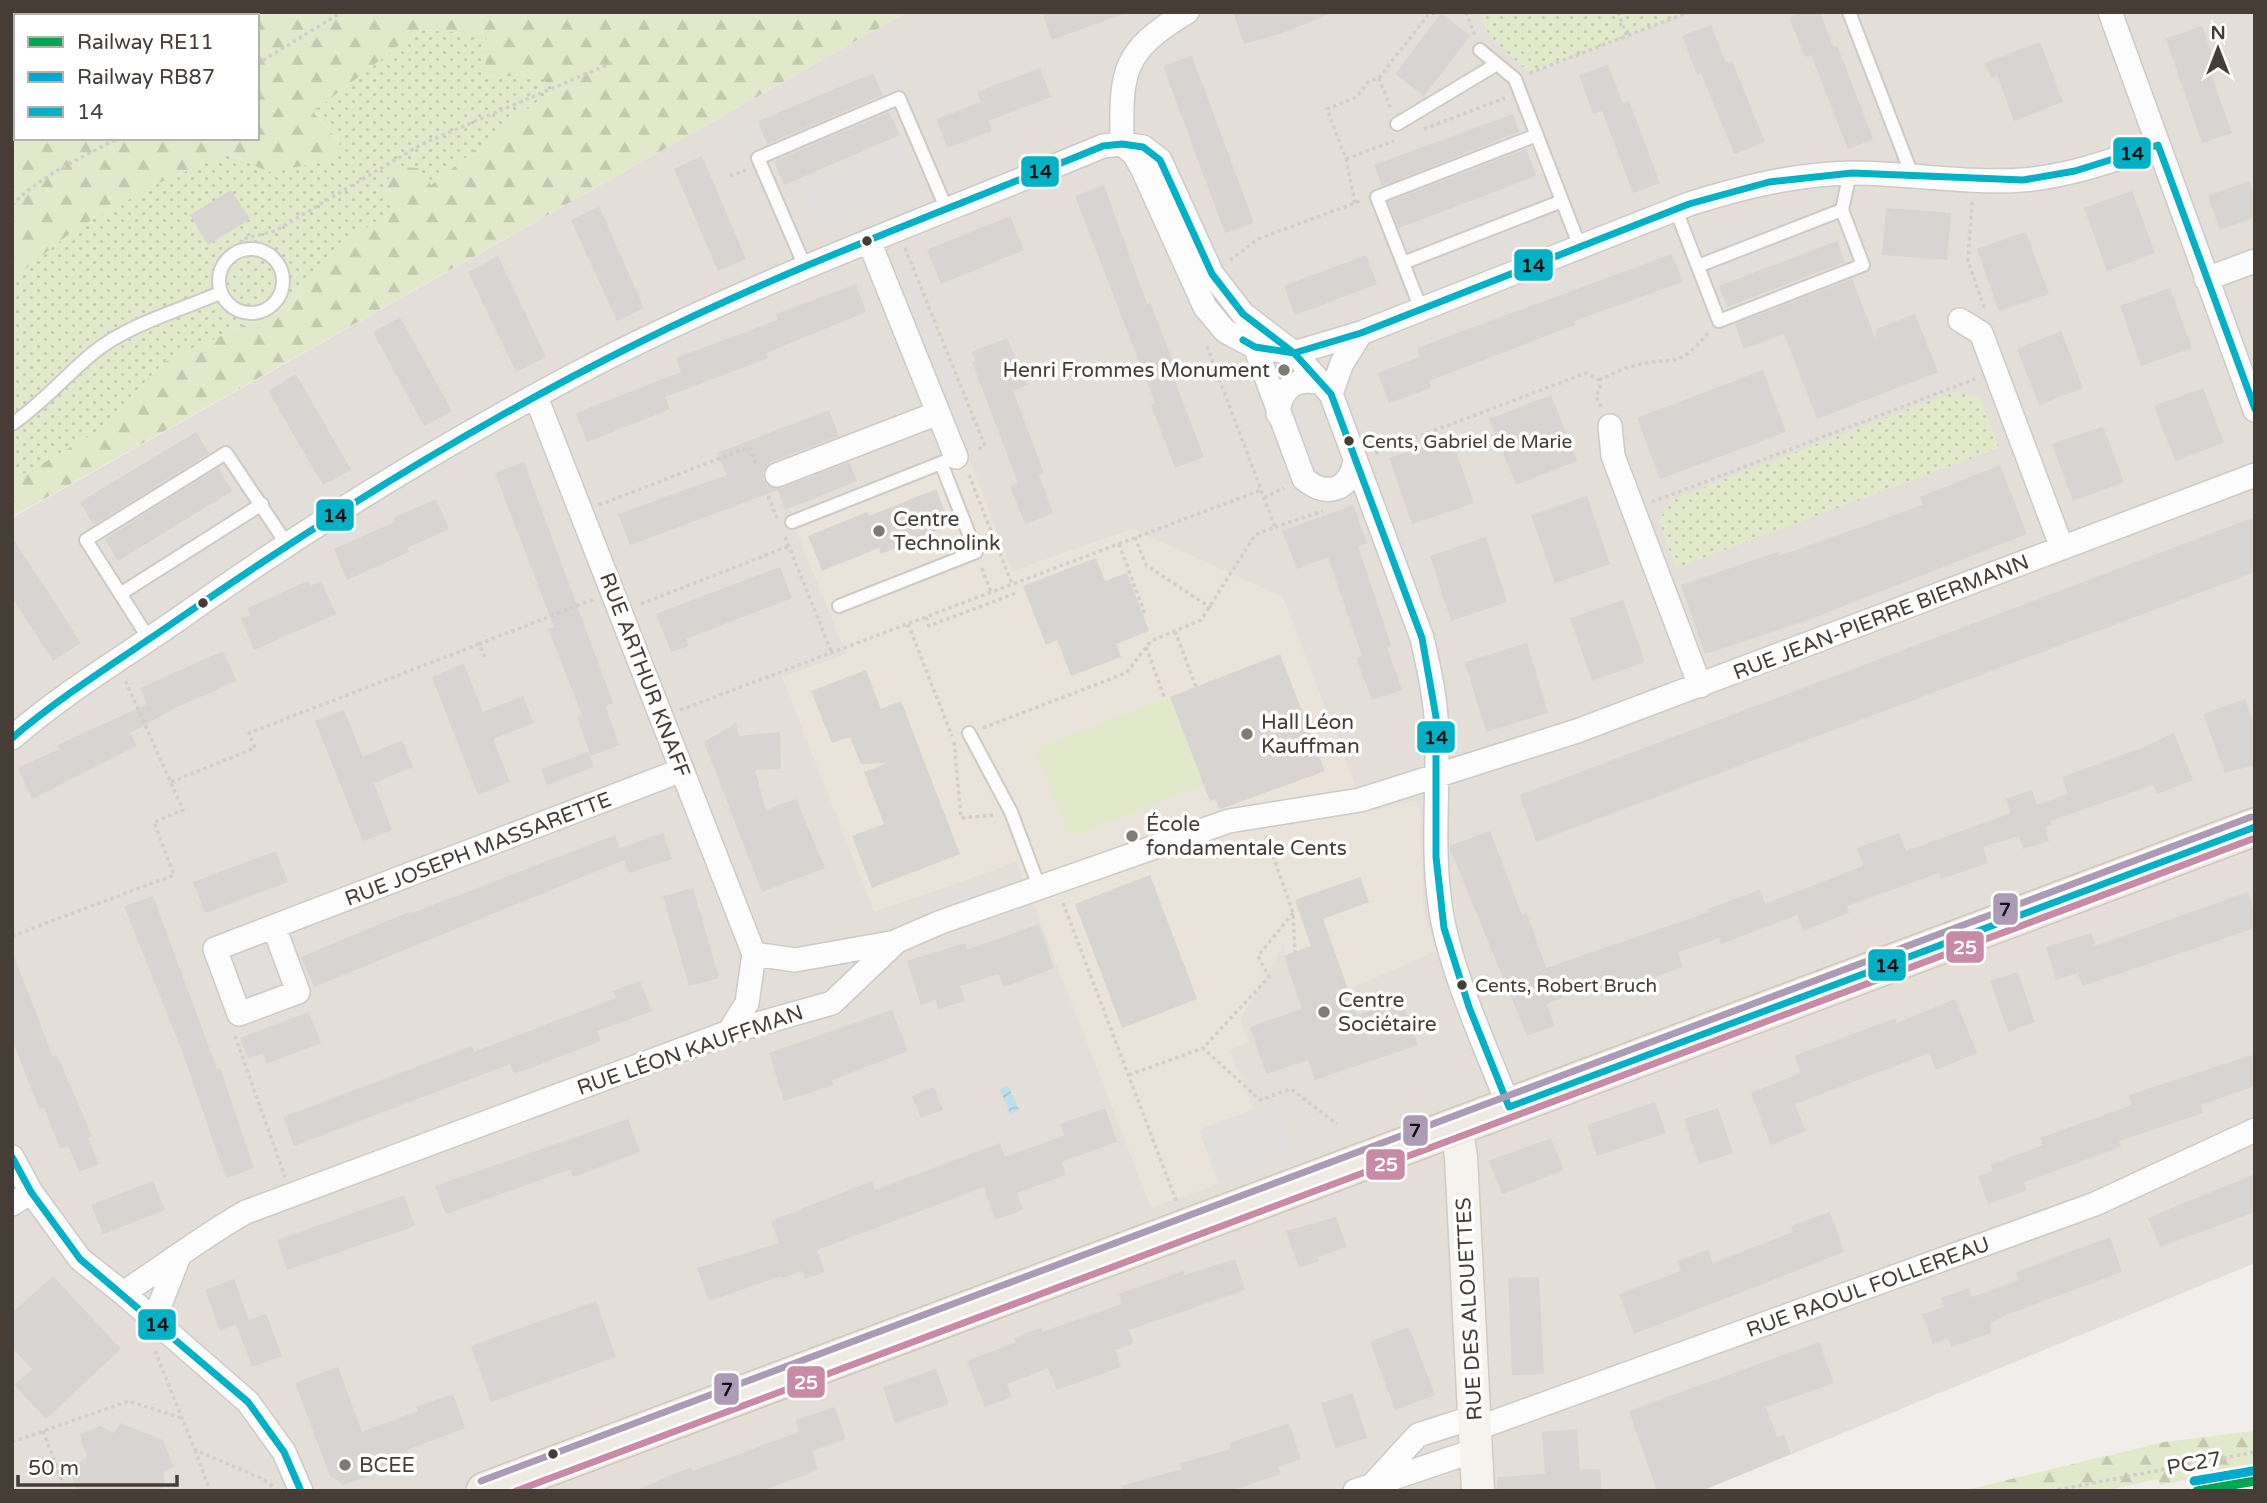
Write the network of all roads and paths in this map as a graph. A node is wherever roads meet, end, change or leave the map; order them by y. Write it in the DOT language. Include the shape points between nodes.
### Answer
graph roads {
  1 [pos="342,12"];
  2 [pos="1187,12"];
  3 [pos="1437,12"];
  4 [pos="1466,12"];
  5 [pos="1618,12"];
  6 [pos="1689,12"];
  7 [pos="1849,12"];
  8 [pos="2110,12"];
  9 [pos="1627,36"];
  10 [pos="1480,50"];
  11 [pos="616,61"];
  12 [pos="259,63"];
  13 [pos="1497,64"];
  14 [pos="1379,78"];
  15 [pos="1515,79"];
  16 [pos="1520,93"];
  17 [pos="1397,124"];
  18 [pos="1420,131"];
  19 [pos="1537,135"];
  20 [pos="115,140"];
  21 [pos="1396,140"];
  22 [pos="1122,144"];
  23 [pos="2158,145"];
  24 [pos="1346,159"];
  25 [pos="1850,173"];
  26 [pos="1912,175"];
  27 [pos="1974,179"];
  28 [pos="1377,197"];
  29 [pos="1562,201"];
  30 [pos="1355,203"];
  31 [pos="12,205"];
  32 [pos="947,210"];
  33 [pos="1676,210"];
  34 [pos="1842,210"];
  35 [pos="898,230"];
  36 [pos="869,242"];
  37 [pos="1580,247"];
  38 [pos="238,250"];
  39 [pos="2255,261"];
  40 [pos="1403,263"];
  41 [pos="1698,266"];
  42 [pos="806,269"];
  43 [pos="1212,274"];
  44 [pos="2206,279"];
  45 [pos="220,293"];
  46 [pos="1421,309"];
  47 [pos="1719,320"];
  48 [pos="1960,320"];
  49 [pos="1981,332"];
  50 [pos="1201,333"];
  51 [pos="1361,333"];
  52 [pos="1255,347"];
  53 [pos="1294,353"];
  54 [pos="1996,371"];
  55 [pos="1599,380"];
  56 [pos="1326,388"];
  57 [pos="536,397"];
  58 [pos="2255,411"];
  59 [pos="938,413"];
  60 [pos="1278,414"];
  61 [pos="12,424"];
  62 [pos="1610,426"];
  63 [pos="953,459"];
  64 [pos="1355,461"];
  65 [pos="2255,475"];
  66 [pos="767,479"];
  67 [pos="1261,490"];
  68 [pos="262,504"];
  69 [pos="1634,509"];
  70 [pos="581,512"];
  71 [pos="792,522"];
  72 [pos="1135,537"];
  73 [pos="286,543"];
  74 [pos="1119,544"];
  75 [pos="789,547"];
  76 [pos="2062,548"];
  77 [pos="976,552"];
  78 [pos="1012,584"];
  79 [pos="991,592"];
  80 [pos="1016,593"];
  81 [pos="120,594"];
  82 [pos="616,602"];
  83 [pos="839,606"];
  84 [pos="1211,608"];
  85 [pos="1145,614"];
  86 [pos="926,617"];
  87 [pos="908,624"];
  88 [pos="1175,631"];
  89 [pos="149,639"];
  90 [pos="479,644"];
  91 [pos="1146,647"];
  92 [pos="832,653"];
  93 [pos="485,657"];
  94 [pos="112,665"];
  95 [pos="1700,686"];
  96 [pos="1196,687"];
  97 [pos="1165,699"];
  98 [pos="657,708"];
  99 [pos="941,708"];
  100 [pos="970,733"];
  101 [pos="12,738"];
  102 [pos="953,740"];
  103 [pos="682,770"];
  104 [pos="1436,776"];
  105 [pos="171,782"];
  106 [pos="1259,817"];
  107 [pos="977,818"];
  108 [pos="2255,827"];
  109 [pos="1048,887"];
  110 [pos="1293,913"];
  111 [pos="274,928"];
  112 [pos="12,936"];
  113 [pos="897,941"];
  114 [pos="1294,952"];
  115 [pos="754,954"];
  116 [pos="239,1014"];
  117 [pos="729,1032"];
  118 [pos="1203,1048"];
  119 [pos="1128,1075"];
  120 [pos="1509,1107"];
  121 [pos="1337,1124"];
  122 [pos="1456,1127"];
  123 [pos="2255,1130"];
  124 [pos="12,1157"];
  125 [pos="291,1195"];
  126 [pos="22,1198"];
  127 [pos="1186,1228"];
  128 [pos="179,1256"];
  129 [pos="123,1293"];
  130 [pos="160,1325"];
  131 [pos="181,1418"];
  132 [pos="43,1431"];
  133 [pos="1475,1432"];
  134 [pos="12,1442"];
  135 [pos="195,1450"];
  136 [pos="2255,1452"];
  137 [pos="1364,1488"];
  138 [pos="66,1491"];
  139 [pos="210,1491"];
  140 [pos="280,1491"];
  141 [pos="301,1491"];
  142 [pos="485,1491"];
  143 [pos="1478,1491"];
  144 [pos="2051,1491"];
  1 -- 12 [label="path"];
  2 -- 22 [label="street" via="1144,42 1128,66 1121,93"];
  3 -- 14 [label="path" via="1429,15"];
  4 -- 10 [label="path"];
  5 -- 9 [label="path"];
  6 -- 9 [label="path"];
  7 -- 26 [label="lane"];
  8 -- 23 [label="street"];
  9 -- 15 [label="path"];
  10 -- 13 [label="lane"];
  11 -- 38 [label="path" via="422,144 275,231 242,239"];
  13 -- 15 [label="lane"];
  13 -- 17 [label="lane"];
  14 -- 17 [label="path"];
  14 -- 24 [label="path" via="1368,82 1357,97 1327,109"];
  15 -- 16 [label="lane"];
  16 -- 18 [label="path"];
  16 -- 19 [label="lane"];
  19 -- 28 [label="lane"];
  19 -- 29 [label="lane"];
  20 -- 31 [label="path" via="24,193"];
  21 -- 24 [label="path"];
  22 -- 32 [label="street" via="1103,146"];
  22 -- 43 [label="street" via="1143,147 1160,160"];
  22 -- 52 [label="street" via="1142,168 1205,307 1225,331"];
  23 -- 27 [label="street" via="2075,172 2023,180"];
  23 -- 44 [label="street"];
  24 -- 30 [label="path"];
  25 -- 26 [label="street"];
  25 -- 33 [label="street" via="1793,177 1740,188"];
  25 -- 34 [label="lane"];
  26 -- 27 [label="street"];
  27 -- 49 [label="path" via="1968,261 1992,328"];
  28 -- 30 [label="path"];
  28 -- 40 [label="lane"];
  29 -- 37 [label="lane"];
  29 -- 40 [label="lane"];
  30 -- 43 [label="path" via="1258,239"];
  32 -- 35 [label="street"];
  32 -- 42 [label="lane" via="899,98 758,158"];
  33 -- 37 [label="street"];
  33 -- 41 [label="lane"];
  34 -- 41 [label="lane"];
  34 -- 47 [label="lane" via="1863,265"];
  35 -- 36 [label="street"];
  35 -- 63 [label="path" via="985,446"];
  36 -- 42 [label="street"];
  36 -- 59 [label="street"];
  37 -- 46 [label="street"];
  38 -- 45 [label="lane" via="225,260 218,276"];
  38 -- 45 [label="lane" via="256,248 271,255 282,269 284,286 277,301 263,312 246,314 230,307"];
  39 -- 44 [label="street"];
  40 -- 46 [label="lane"];
  41 -- 47 [label="lane"];
  42 -- 57 [label="street" via="673,327"];
  43 -- 53 [label="street" via="1243,314"];
  44 -- 58 [label="street"];
  45 -- 61 [label="lane" via="127,331 94,352"];
  46 -- 51 [label="street"];
  47 -- 55 [label="path" via="1685,357 1637,365"];
  48 -- 49 [label="street"];
  49 -- 54 [label="street"];
  50 -- 67 [label="path"];
  51 -- 53 [label="street"];
  51 -- 56 [label="street"];
  52 -- 53 [label="street"];
  52 -- 60 [label="street"];
  53 -- 56 [label="street"];
  54 -- 69 [label="path"];
  54 -- 76 [label="street"];
  55 -- 62 [label="path" via="1596,396"];
  55 -- 64 [label="path" via="1586,373"];
  56 -- 60 [label="street" via="1305,379 1290,385 1280,398"];
  56 -- 64 [label="street"];
  57 -- 70 [label="street, RUE ARTHUR KNAFF"];
  57 -- 73 [label="street"];
  59 -- 63 [label="street"];
  59 -- 66 [label="street"];
  60 -- 64 [label="street" via="1304,479 1315,488 1331,491 1343,486 1353,475"];
  62 -- 69 [label="street" via="1613,456"];
  63 -- 71 [label="lane"];
  63 -- 77 [label="lane"];
  63 -- 78 [label="path"];
  64 -- 104 [label="street" via="1422,638 1436,716"];
  65 -- 76 [label="street, RUE JEAN-PIERRE BIERMANN"];
  66 -- 70 [label="path" via="749,447"];
  66 -- 75 [label="path"];
  67 -- 72 [label="path"];
  67 -- 84 [label="path" via="1275,527 1255,535"];
  68 -- 73 [label="lane"];
  68 -- 81 [label="lane"];
  68 -- 81 [label="lane" via="226,453 86,540"];
  69 -- 95 [label="street"];
  70 -- 82 [label="street, RUE ARTHUR KNAFF"];
  72 -- 74 [label="path"];
  72 -- 84 [label="path" via="1146,565"];
  73 -- 89 [label="street"];
  74 -- 78 [label="path"];
  74 -- 85 [label="path"];
  75 -- 82 [label="path"];
  75 -- 92 [label="path"];
  76 -- 95 [label="street, RUE JEAN-PIERRE BIERMANN"];
  77 -- 79 [label="path"];
  77 -- 83 [label="lane"];
  78 -- 79 [label="path"];
  79 -- 86 [label="path"];
  80 -- 86 [label="path" via="929,626"];
  81 -- 89 [label="lane"];
  82 -- 90 [label="path"];
  82 -- 98 [label="street, RUE ARTHUR KNAFF"];
  84 -- 88 [label="path" via="1201,620"];
  86 -- 87 [label="path"];
  87 -- 92 [label="path"];
  87 -- 99 [label="path"];
  88 -- 91 [label="path"];
  88 -- 96 [label="path"];
  89 -- 94 [label="street"];
  90 -- 93 [label="path"];
  90 -- 105 [label="path" via="249,733 255,748"];
  91 -- 97 [label="path"];
  91 -- 100 [label="path" via="1126,673"];
  92 -- 98 [label="path" via="673,713 670,704"];
  94 -- 101 [label="street"];
  94 -- 105 [label="path" via="125,681"];
  95 -- 104 [label="street, RUE JEAN-PIERRE BIERMANN" via="1577,732"];
  98 -- 103 [label="street, RUE ARTHUR KNAFF"];
  100 -- 109 [label="lane"];
  102 -- 107 [label="path" via="961,818"];
  103 -- 111 [label="street, RUE JOSEPH MASSARETTE"];
  103 -- 115 [label="street, RUE ARTHUR KNAFF"];
  104 -- 106 [label="street, RUE LÉON KAUFFMAN" via="1360,800"];
  104 -- 120 [label="street" via="1437,871 1446,937"];
  105 -- 112 [label="path" via="183,810 154,822 174,875"];
  106 -- 109 [label="street, RUE LÉON KAUFFMAN" via="1229,821"];
  106 -- 110 [label="path"];
  108 -- 120 [label="main road"];
  109 -- 113 [label="street, RUE LÉON KAUFFMAN"];
  109 -- 119 [label="path"];
  110 -- 114 [label="path"];
  110 -- 118 [label="path" via="1258,956 1269,977"];
  111 -- 116 [label="street" via="298,992"];
  111 -- 116 [label="street, RUE JOSEPH MASSARETTE" via="215,949"];
  113 -- 115 [label="street" via="795,960"];
  113 -- 117 [label="street, RUE LÉON KAUFFMAN" via="832,1003"];
  115 -- 117 [label="street, RUE ARTHUR KNAFF" via="747,1003"];
  116 -- 125 [label="path" via="233,1031"];
  117 -- 125 [label="street, RUE LÉON KAUFFMAN"];
  118 -- 119 [label="path"];
  118 -- 121 [label="path" via="1260,1100 1291,1089"];
  119 -- 127 [label="path"];
  120 -- 122 [label="main road"];
  122 -- 127 [label="main road"];
  122 -- 133 [label="main road, RUE DES ALOUETTES"];
  123 -- 133 [label="street, RUE RAOUL FOLLEREAU" via="2095,1204"];
  124 -- 126 [label="street"];
  125 -- 128 [label="street, RUE LÉON KAUFFMAN" via="222,1225"];
  126 -- 129 [label="street" via="80,1259"];
  127 -- 142 [label="main road"];
  128 -- 129 [label="street, RUE LÉON KAUFFMAN"];
  128 -- 130 [label="street"];
  129 -- 130 [label="street"];
  130 -- 131 [label="path" via="152,1344"];
  130 -- 141 [label="street" via="248,1402 284,1452"];
  131 -- 132 [label="path" via="129,1401"];
  131 -- 135 [label="path"];
  132 -- 134 [label="path"];
  132 -- 138 [label="path"];
  133 -- 137 [label="street, RUE RAOUL FOLLEREAU"];
  133 -- 137 [label="street, RUE RAOUL FOLLEREAU" via="1418,1435"];
  133 -- 143 [label="main road, RUE DES ALOUETTES"];
  135 -- 139 [label="path"];
  135 -- 140 [label="path"];
  136 -- 144 [label="path, PC27"];
}
